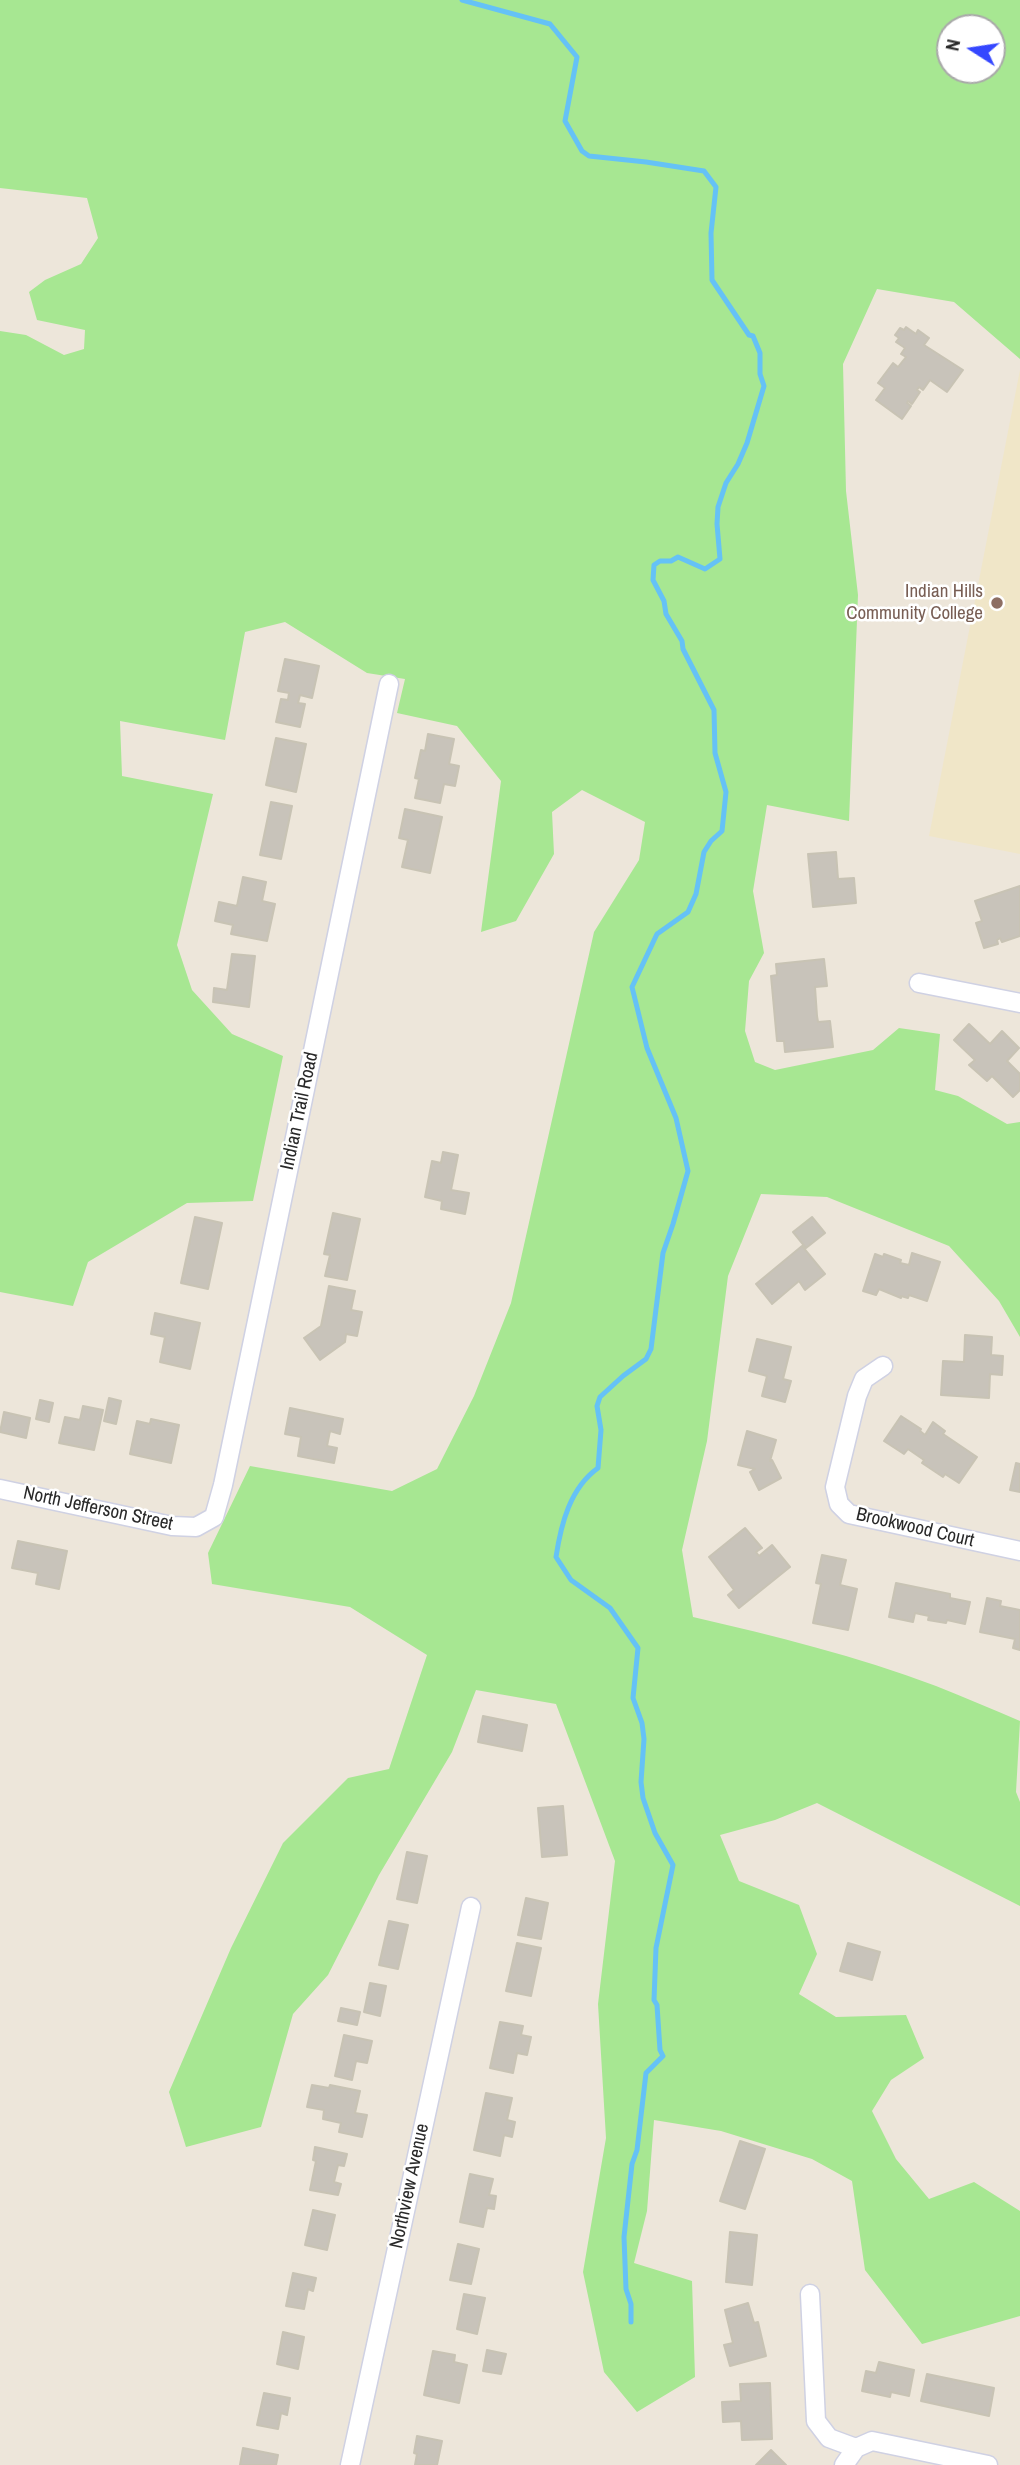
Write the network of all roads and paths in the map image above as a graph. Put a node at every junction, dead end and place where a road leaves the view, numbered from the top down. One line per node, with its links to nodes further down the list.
1 (389, 684): 6 (street, Indian Trail Road)
2 (919, 983): 3 (street)
3 (1020, 1003)
4 (883, 1366): 7 (street, Brookwood Court)
5 (0, 1489): 6 (street, North Jefferson Street)
6 (195, 1527)
7 (1020, 1551)
8 (471, 1907): 11 (street, Northview Avenue)
9 (810, 2294): 10 (street)
10 (856, 2448): 12 (street); 13 (street)
11 (350, 2465)
12 (844, 2465)
13 (988, 2465)

